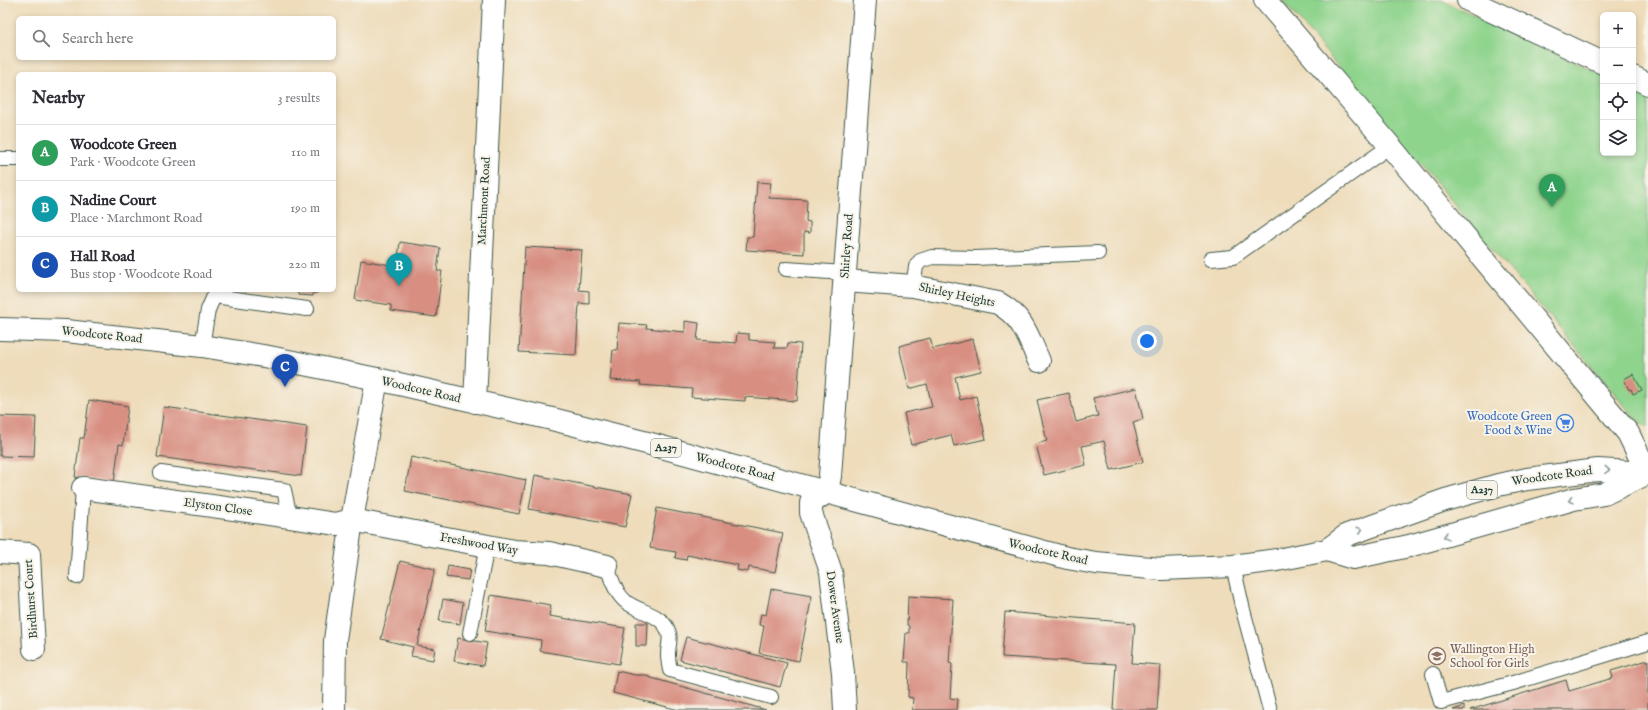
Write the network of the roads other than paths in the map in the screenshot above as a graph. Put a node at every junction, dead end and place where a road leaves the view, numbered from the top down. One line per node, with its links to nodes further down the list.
1 (494, 0): 21 (street, Marchmont Road)
2 (865, 0): 14 (street, Shirley Road)
3 (1265, 0): 8 (street)
4 (1468, 0): 5 (street)
5 (1600, 62)
6 (1636, 78): 7 (street)
7 (1648, 84)
8 (1390, 146): 12 (lane); 23 (street)
9 (0, 159): 10 (lane)
10 (16, 160)
11 (1098, 254): 15 (lane)
12 (1211, 259)
13 (786, 269): 14 (lane)
14 (845, 277): 15 (street, Shirley Heights); 25 (street, Shirley Road)
15 (913, 286): 19 (street, Shirley Heights)
16 (307, 310): 18 (lane)
17 (0, 328): 18 (street, Woodcote Road / A237)
18 (202, 346): 20 (street, Woodcote Road / A237)
19 (1039, 360)
20 (377, 380): 21 (street, Woodcote Road / A237); 27 (street)
21 (475, 402): 25 (street, Woodcote Road / A237)
22 (161, 472): 26 (lane)
23 (1648, 474): 29 (street, Woodcote Road / A237, one-way to 29); 29 (street, Woodcote Road / A237, one-way to 23)
24 (83, 488): 26 (street, Elyston Close); 33 (lane)
25 (827, 492): 32 (street, Woodcote Road / A237); 40 (street, Dower Avenue)
26 (290, 516): 27 (street, Elyston Close)
27 (352, 520): 28 (street, Freshwood Way); 39 (street)
28 (487, 546): 31 (street, Freshwood Way); 34 (lane)
29 (1327, 550): 32 (street, Woodcote Road / A237)
30 (0, 552): 36 (street, Birdhurst Court)
31 (607, 566): 38 (lane)
32 (1233, 566): 41 (lane)
33 (77, 578)
34 (470, 633)
35 (1648, 642): 37 (lane)
36 (34, 649)
37 (1433, 674)
38 (771, 697)
39 (334, 710)
40 (845, 710)
41 (1270, 710)

